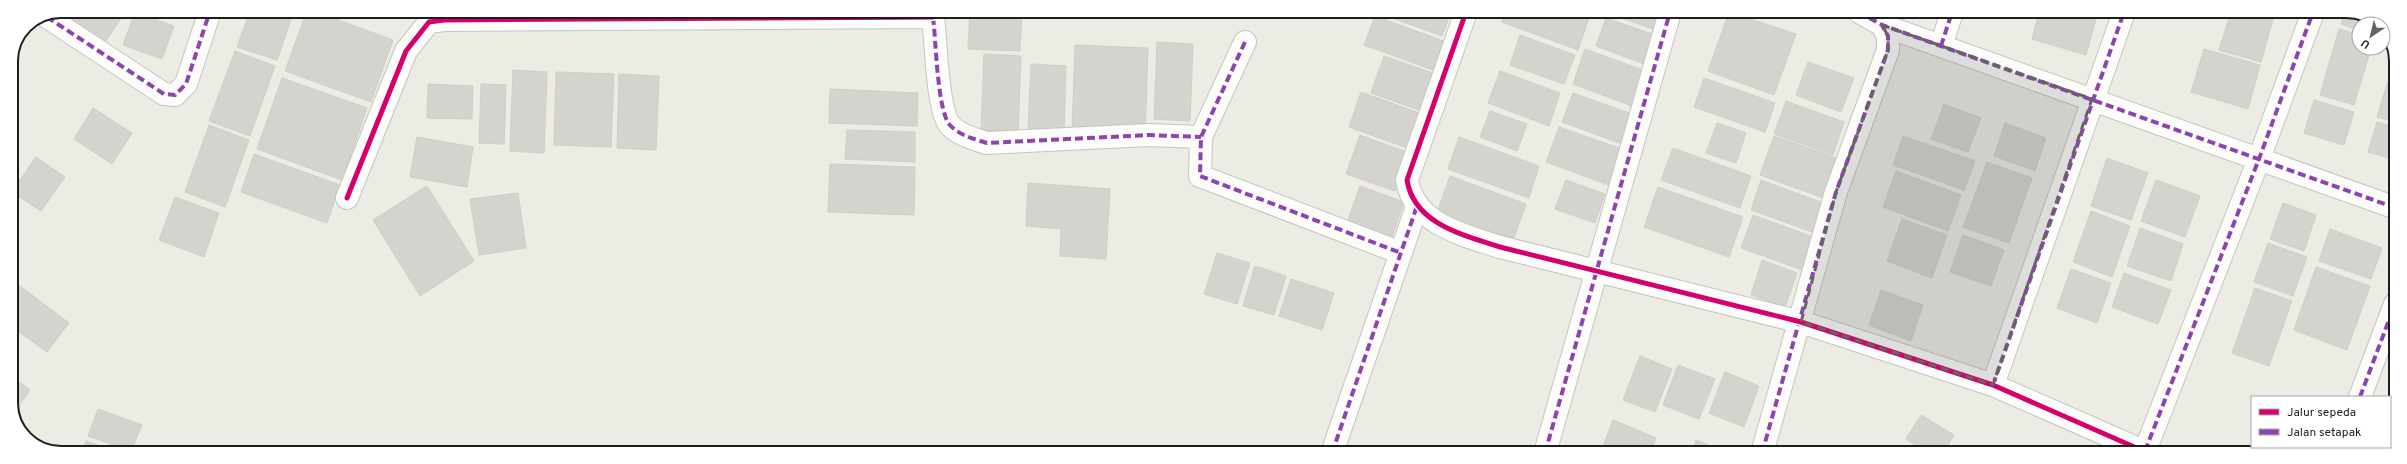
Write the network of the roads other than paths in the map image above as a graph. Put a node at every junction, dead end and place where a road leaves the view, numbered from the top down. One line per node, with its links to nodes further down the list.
1 (208, 18): 12 (street)
2 (427, 18): 19 (street)
3 (433, 18): 4 (street)
4 (607, 18)
5 (933, 18): 17 (street)
6 (1464, 18): 21 (street)
7 (1668, 18): 23 (street)
8 (1870, 18): 13 (street)
9 (1950, 18): 15 (street)
10 (2122, 18): 16 (street)
11 (2311, 18): 18 (street)
12 (51, 19)
13 (1882, 24): 15 (street); 25 (street)
14 (1245, 42): 17 (street)
15 (1941, 46): 16 (street)
16 (2092, 99): 18 (street); 26 (street)
17 (1201, 137): 22 (street)
18 (2259, 159): 20 (street); 32 (street)
19 (347, 198)
20 (2389, 205)
21 (1417, 206): 22 (street); 23 (street)
22 (1401, 253): 28 (street)
23 (1596, 271): 25 (street); 29 (street)
24 (2389, 320): 27 (street)
25 (1800, 322): 26 (street); 30 (street)
26 (1993, 385): 31 (street)
27 (2360, 396)
28 (1334, 446)
29 (1547, 446)
30 (1764, 446)
31 (2133, 446)
32 (2149, 446)

